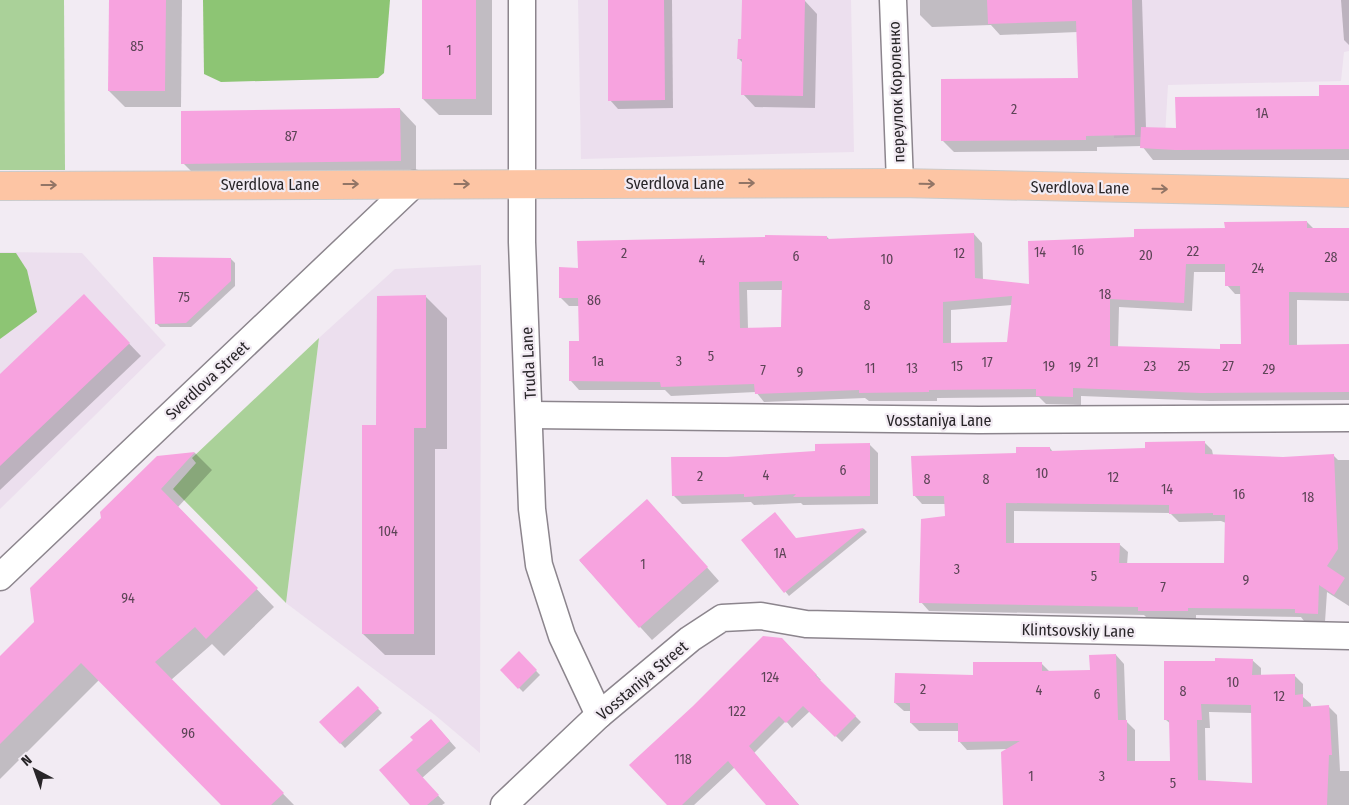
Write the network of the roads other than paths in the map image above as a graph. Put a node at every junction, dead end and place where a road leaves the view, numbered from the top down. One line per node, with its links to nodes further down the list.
1 (522, 0): 3 (street, Truda Lane)
2 (893, 0): 4 (street, переулок Короленко)
3 (522, 183): 4 (main road, Sverdlova Lane, one-way to 4); 5 (main road, Sverdlova Lane, one-way to 3); 8 (street, Truda Lane)
4 (900, 183): 7 (main road, Sverdlova Lane, one-way to 7)
5 (414, 184): 6 (main road, Sverdlova Lane, one-way to 5); 10 (street, Sverdlova Street)
6 (0, 186)
7 (1349, 193)
8 (530, 415): 9 (street, Vosstaniya Lane); 13 (street, Truda Lane)
9 (1349, 418)
10 (0, 577)
11 (806, 624): 12 (street, Klintsovskiy Lane); 13 (street, Vosstaniya Street)
12 (1349, 636)
13 (599, 715): 14 (street, Vosstaniya Street)
14 (504, 805)

